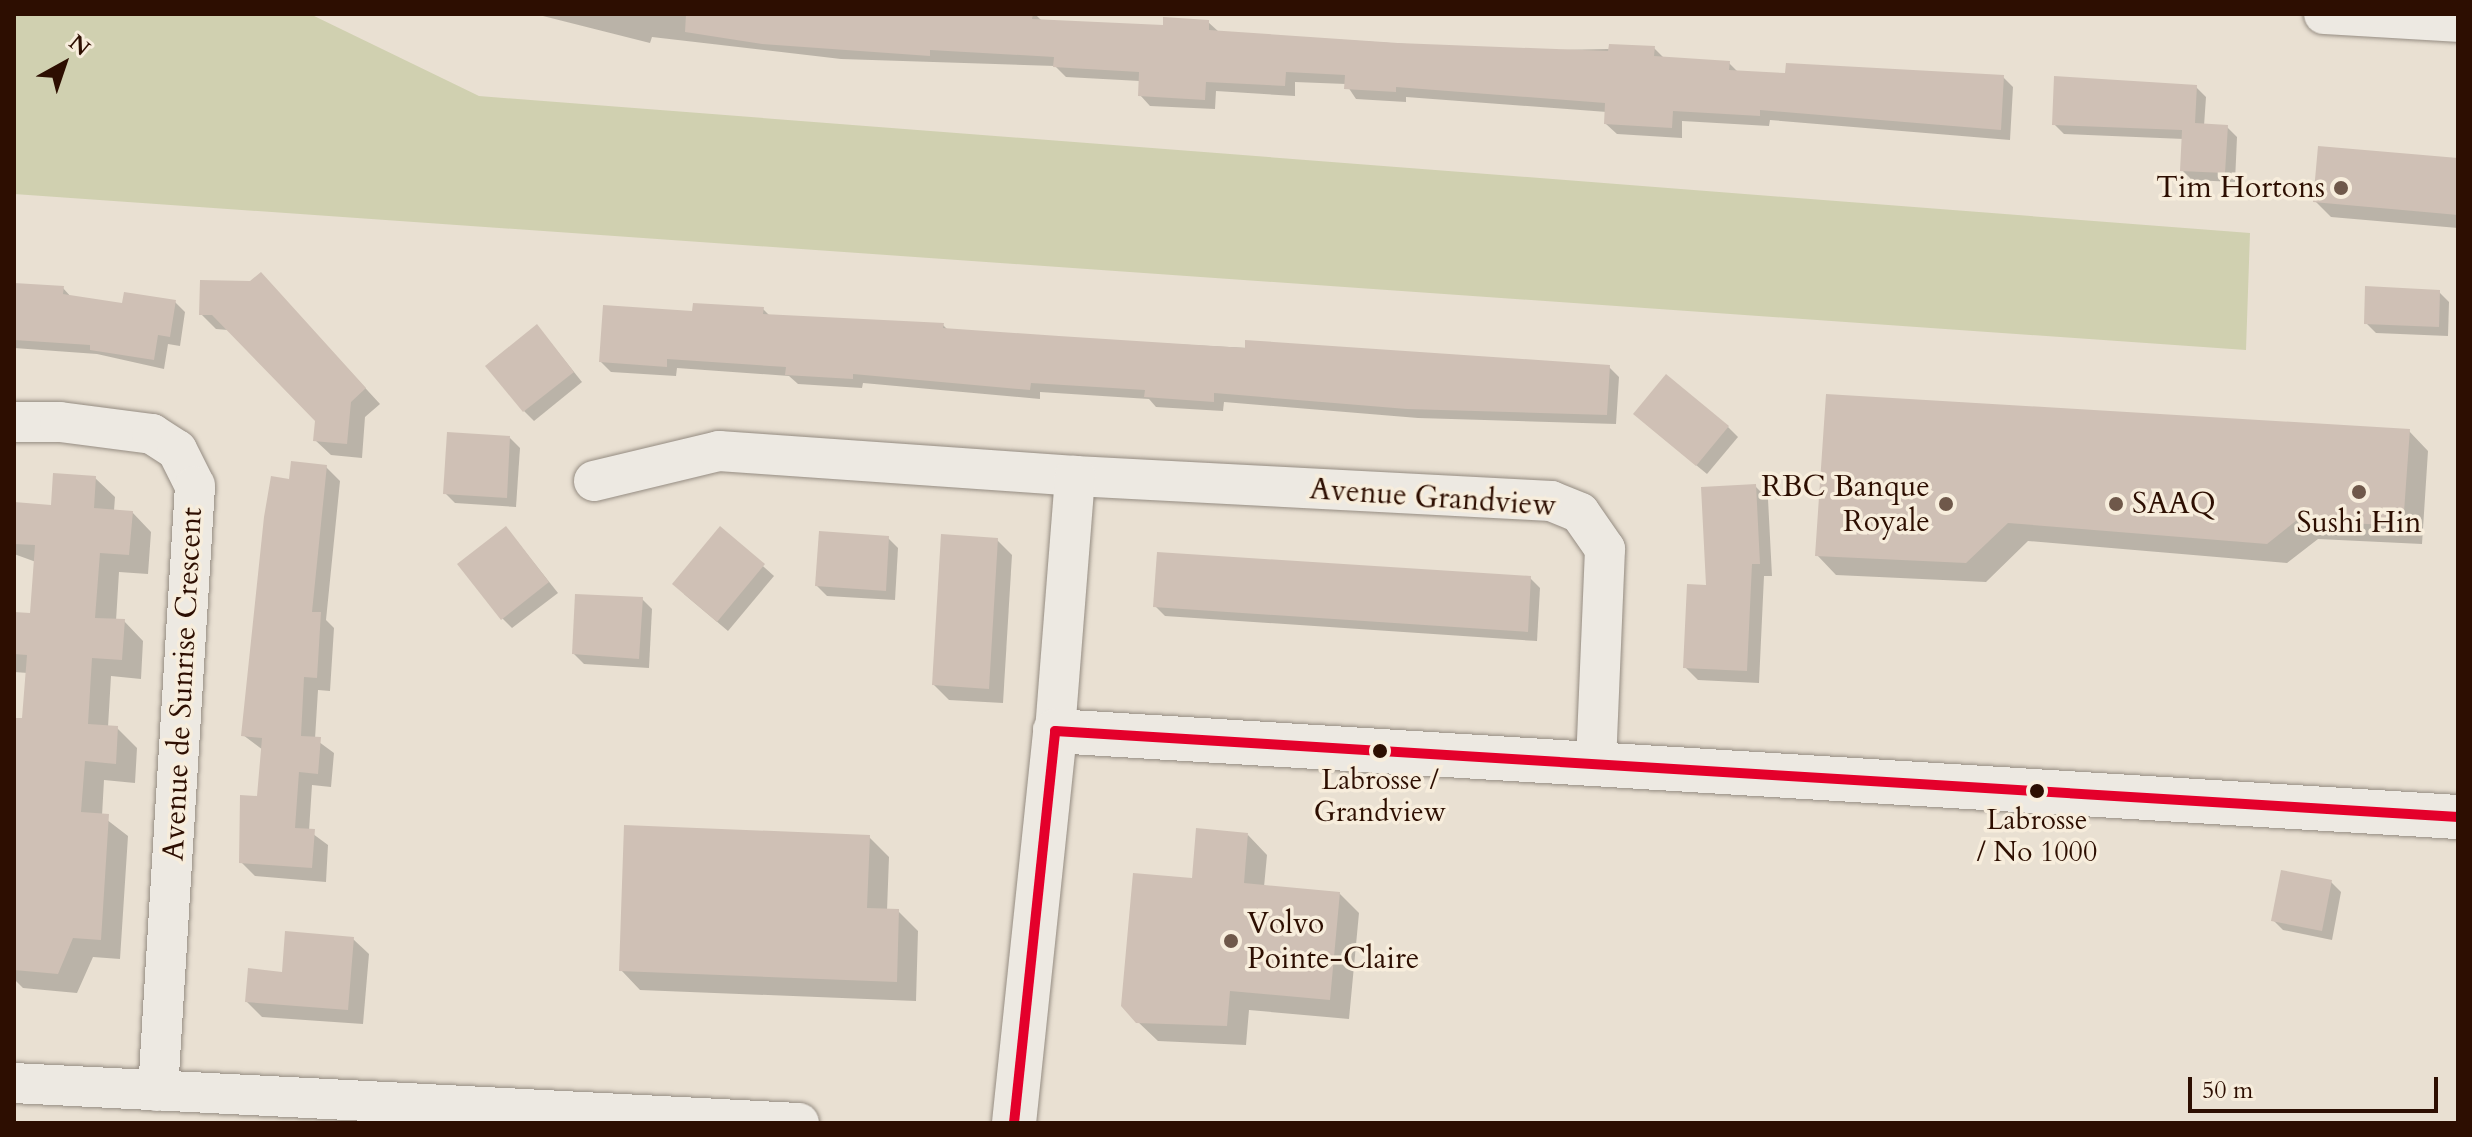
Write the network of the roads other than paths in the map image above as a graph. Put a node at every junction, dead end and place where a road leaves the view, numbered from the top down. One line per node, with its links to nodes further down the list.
1 (2324, 14): 2 (street)
2 (2458, 22)
3 (14, 422): 10 (street, Avenue de Sunrise Crescent)
4 (1075, 476): 5 (street, Avenue Grandview); 6 (street); 7 (street, Avenue Grandview)
5 (594, 481)
6 (1055, 731): 7 (street); 12 (street)
7 (1596, 763): 8 (street)
8 (2458, 817)
9 (14, 1083): 10 (street)
10 (158, 1091): 11 (street)
11 (799, 1123)
12 (1014, 1123)

